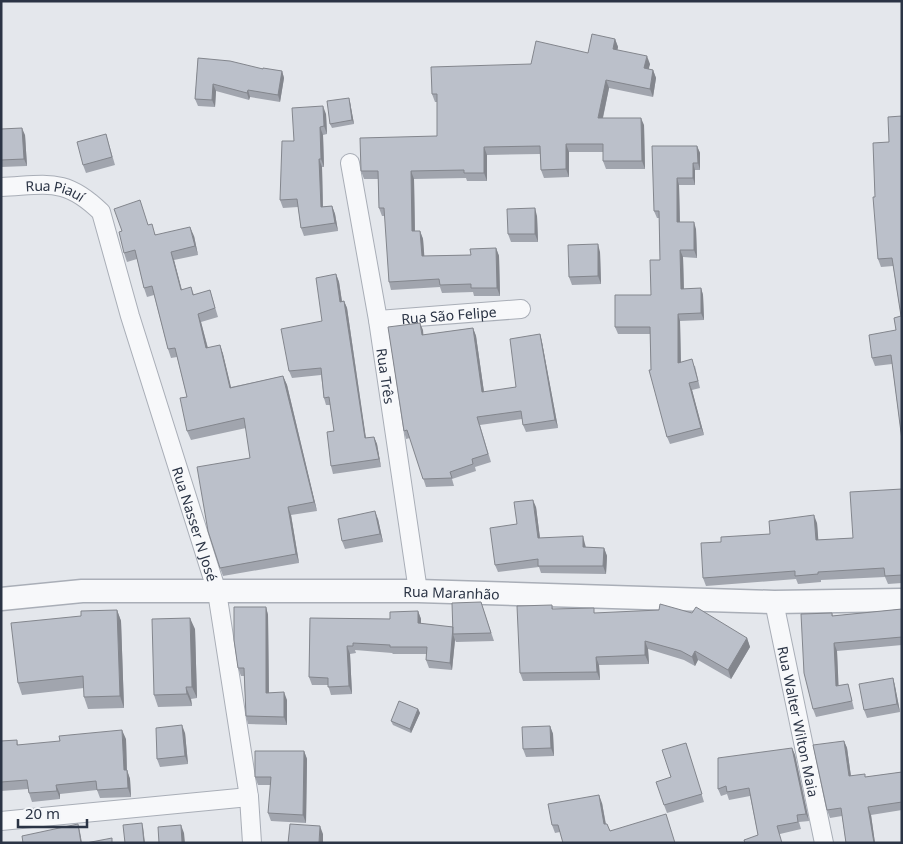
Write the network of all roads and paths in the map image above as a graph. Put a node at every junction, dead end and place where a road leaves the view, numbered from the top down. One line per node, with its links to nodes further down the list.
1 (350, 163): 5 (street, Rua Três)
2 (1, 187): 3 (street, Rua Piauí)
3 (101, 212): 7 (street, Rua Nasser N José)
4 (520, 309): 5 (street, Rua São Felipe)
5 (378, 320): 6 (street, Rua Três)
6 (418, 591): 7 (street, Rua Maranhão); 10 (street, Rua Maranhão)
7 (217, 592): 8 (street, Rua Maranhão); 11 (street, Rua Nasser N José)
8 (1, 599)
9 (902, 600): 10 (street, Rua Maranhão)
10 (774, 602): 14 (street, Rua Walter Wilton Maia)
11 (249, 798): 12 (street); 13 (street, Rua Nasser N José)
12 (1, 821)
13 (252, 843)
14 (824, 843)

